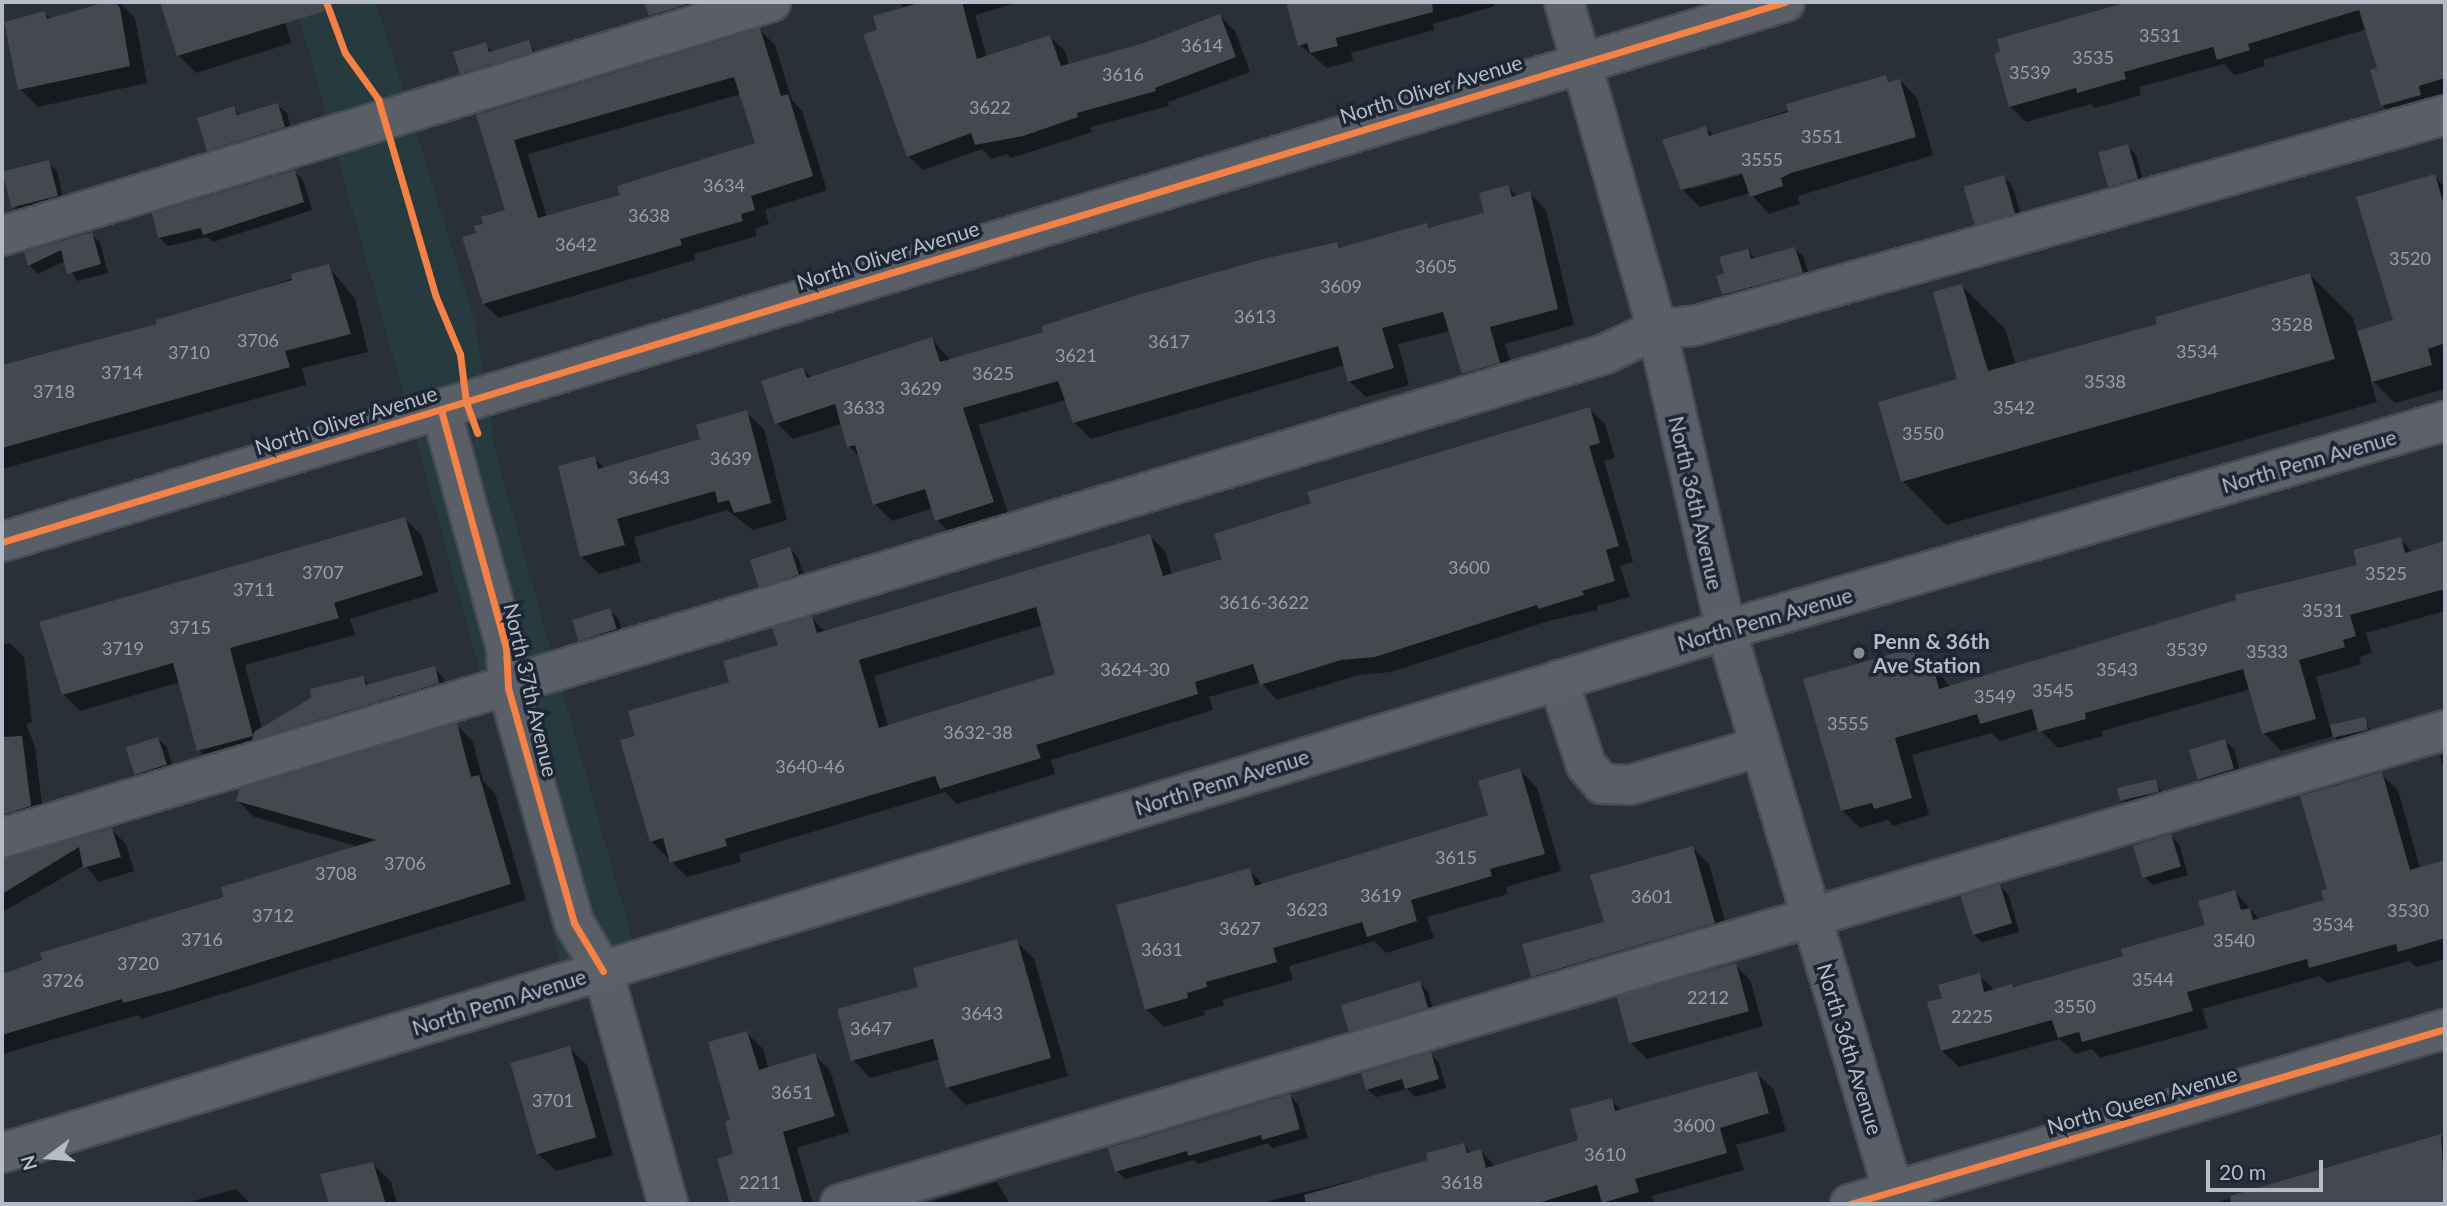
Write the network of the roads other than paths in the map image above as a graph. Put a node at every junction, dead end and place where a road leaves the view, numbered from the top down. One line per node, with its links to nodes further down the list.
1 (771, 2): 6 (street)
2 (1564, 2): 4 (street, North 36th Avenue)
3 (1785, 2): 4 (street, North Oliver Avenue)
4 (1580, 62): 7 (street, North 36th Avenue); 8 (street, North Oliver Avenue)
5 (2445, 115): 7 (street)
6 (2, 236)
7 (1657, 329): 11 (street, North 36th Avenue); 13 (street)
8 (441, 410): 10 (street, North Oliver Avenue); 13 (street, North 37th Avenue)
9 (2445, 421): 11 (main road, North Penn Avenue)
10 (2, 542)
11 (1726, 629): 12 (main road, North Penn Avenue); 15 (street, North 36th Avenue)
12 (1558, 680): 15 (street); 18 (main road, North Penn Avenue)
13 (508, 688): 16 (street); 18 (street, North 37th Avenue)
14 (2445, 730): 17 (street)
15 (1760, 747): 17 (street, North 36th Avenue)
16 (2, 838)
17 (1809, 915): 21 (street, North 36th Avenue); 23 (street)
18 (603, 971): 20 (main road, North Penn Avenue); 22 (street, North 37th Avenue)
19 (2445, 1029): 21 (street, North Queen Avenue)
20 (2, 1153)
21 (1895, 1198): 24 (street, North Queen Avenue)
22 (668, 1204)
23 (840, 1204)
24 (1850, 1204)

